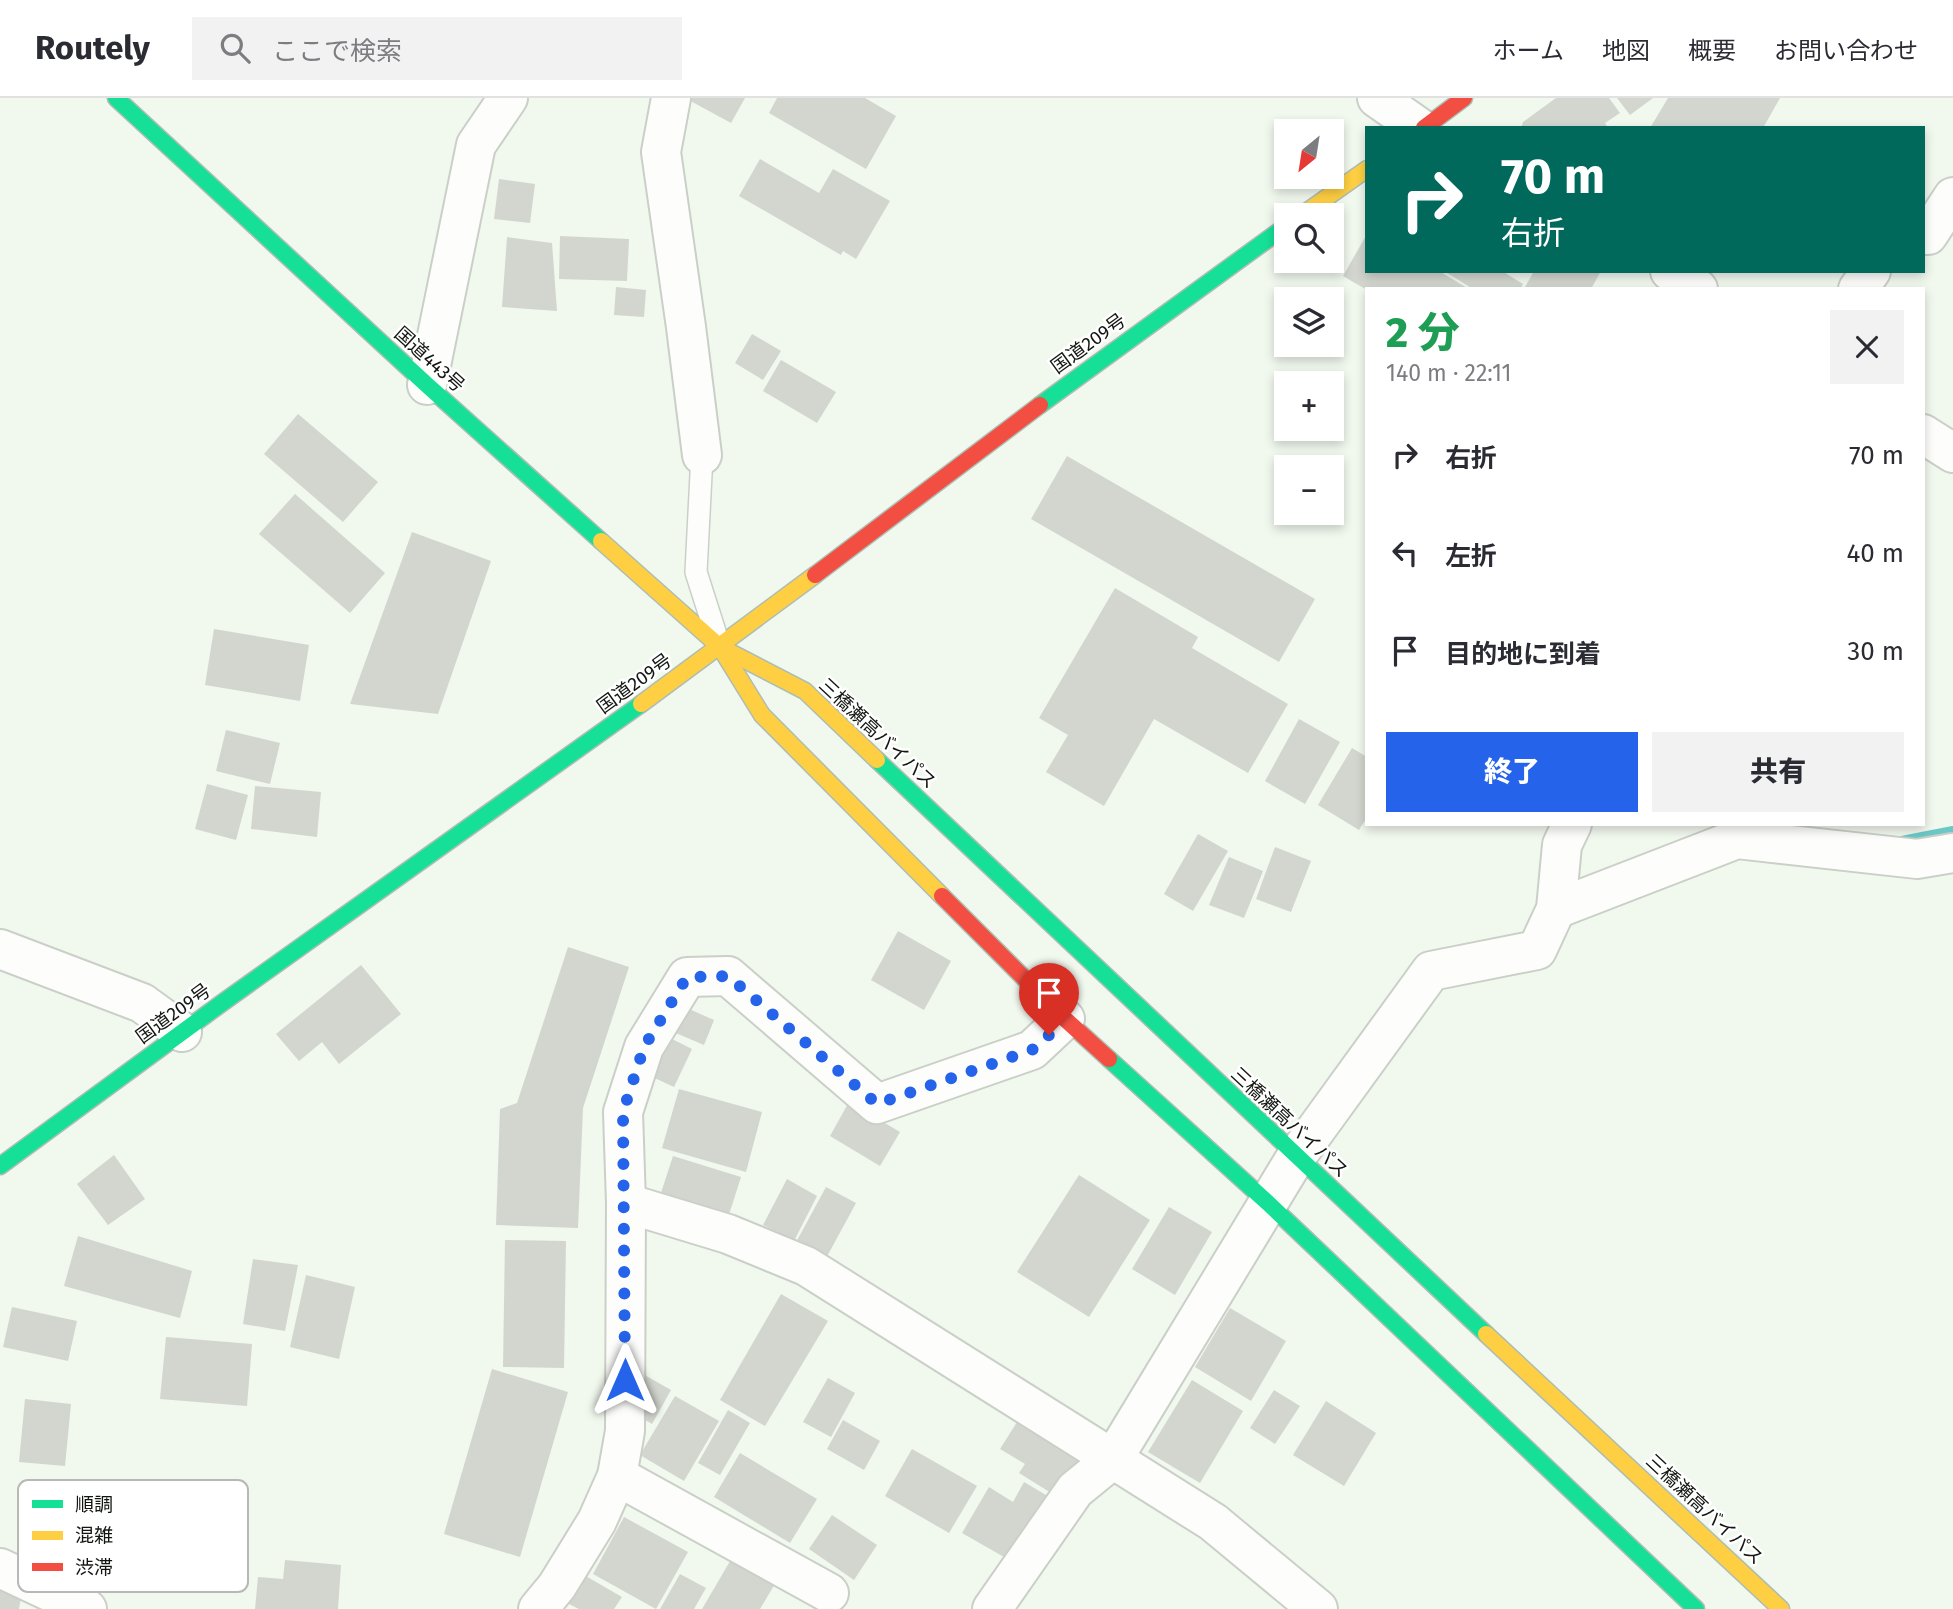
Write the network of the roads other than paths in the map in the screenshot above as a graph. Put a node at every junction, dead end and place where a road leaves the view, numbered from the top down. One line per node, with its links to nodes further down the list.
1 (116, 98): 13 (highway, 国道443号)
2 (509, 98): 13 (street)
3 (671, 98): 16 (street)
4 (1377, 98): 5 (street)
5 (1438, 120)
6 (1365, 170): 8 (highway)
7 (1953, 197): 10 (street)
8 (1319, 203)
9 (1274, 235): 17 (highway, 国道209号)
10 (1925, 235)
11 (1673, 273): 12 (street)
12 (1695, 287)
13 (427, 385): 17 (highway, 国道443号)
14 (1925, 435): 15 (street)
15 (1953, 453)
16 (702, 455): 17 (lane)
17 (720, 647): 22 (highway); 23 (highway, 国道209号); 24 (highway, 三橋瀬高バイパス)
18 (1571, 826): 20 (street)
19 (1953, 853): 20 (street)
20 (1556, 909): 24 (street)
21 (0, 949): 23 (street)
22 (1066, 1019): 26 (street); 27 (highway)
23 (182, 1032): 25 (highway, 国道209号)
24 (1296, 1157): 27 (street); 39 (highway, 三橋瀬高バイパス)
25 (0, 1166)
26 (626, 1203): 28 (street); 29 (street)
27 (1268, 1203): 28 (street); 38 (highway)
28 (1113, 1459): 36 (street); 37 (street)
29 (617, 1476): 33 (street); 35 (street)
30 (0, 1568): 31 (street)
31 (18, 1576)
32 (51, 1592): 34 (street)
33 (829, 1593)
34 (87, 1609)
35 (538, 1609)
36 (992, 1609)
37 (1318, 1609)
38 (1696, 1609)
39 (1781, 1609)

